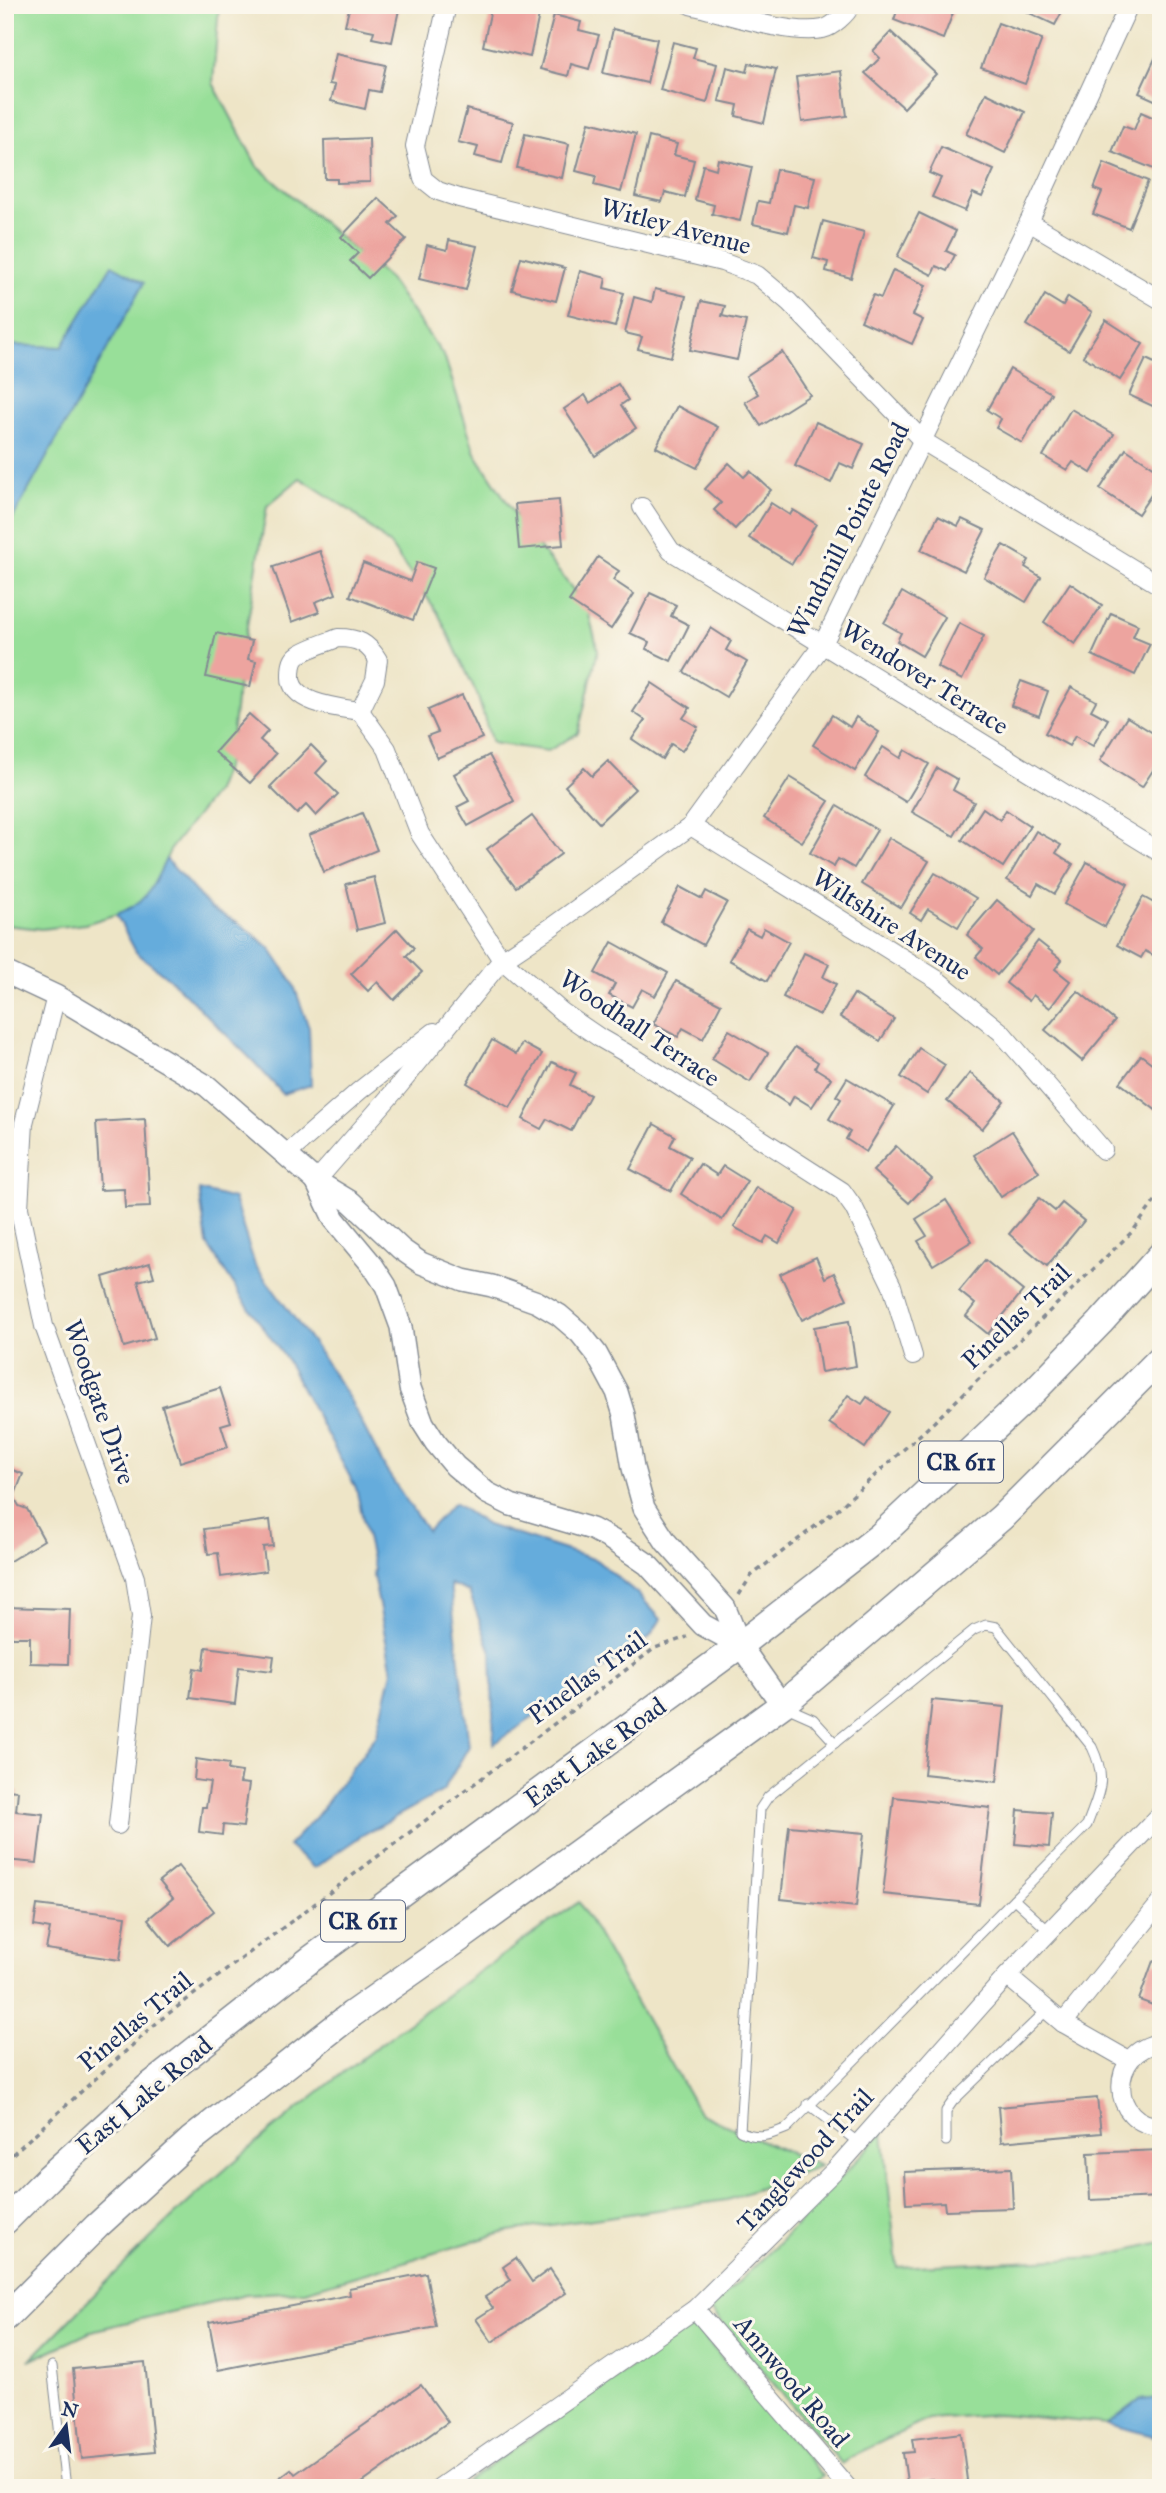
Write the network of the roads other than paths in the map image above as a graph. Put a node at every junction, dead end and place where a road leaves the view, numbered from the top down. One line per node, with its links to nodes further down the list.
1 (447, 5): 7 (street, Witley Avenue)
2 (690, 5): 3 (street)
3 (851, 5)
4 (1129, 5): 5 (street, Windmill Pointe Road)
5 (1029, 222): 6 (street); 7 (street, Windmill Pointe Road)
6 (1161, 300)
7 (923, 441): 9 (street, Witley Avenue); 10 (street, Windmill Pointe Road)
8 (642, 507): 10 (street, Wendover Terrace)
9 (1161, 586)
10 (823, 643): 12 (street, Windmill Pointe Road); 13 (street, Wendover Terrace)
11 (360, 711): 11 (street); 14 (street, Woodhall Terrace)
12 (691, 826): 14 (street, Windmill Pointe Road); 18 (street, Wiltshire Avenue)
13 (1161, 853)
14 (502, 960): 17 (street, Windmill Pointe Road); 22 (street, Woodhall Terrace)
15 (5, 972): 16 (street)
16 (56, 996): 19 (street); 28 (street, Woodgate Drive)
17 (458, 1012): 19 (street, Windmill Pointe Road); 20 (street, Windmill Pointe Road)
18 (1103, 1150)
19 (286, 1155): 20 (street)
20 (316, 1181): 24 (street); 24 (street)
21 (1161, 1255): 24 (main road, East Lake Road / CR 611)
22 (913, 1356)
23 (1161, 1358): 25 (main road, CR 611)
24 (740, 1645): 25 (street); 41 (main road, East Lake Road / CR 611)
25 (782, 1705): 26 (lane); 43 (main road, CR 611)
26 (835, 1743): 29 (lane); 37 (lane)
27 (1161, 1814): 31 (street, Tanglewood Trail)
28 (118, 1825)
29 (1014, 1899): 31 (lane); 37 (lane)
30 (1161, 1902): 34 (street)
31 (1049, 1931): 32 (street, Tanglewood Trail)
32 (1007, 1976): 33 (street); 40 (street, Tanglewood Trail)
33 (1047, 2010): 34 (street); 39 (lane)
34 (1063, 2023): 36 (street)
35 (1161, 2043): 36 (street)
36 (1128, 2060): 38 (street)
37 (808, 2104): 40 (lane)
38 (1161, 2126)
39 (946, 2141)
40 (859, 2143): 42 (street, Tanglewood Trail)
41 (5, 2221)
42 (695, 2309): 46 (street, Tanglewood Trail); 47 (street, Annwood Road)
43 (5, 2319)
44 (52, 2366): 45 (lane)
45 (66, 2488)
46 (439, 2488)
47 (848, 2488)

